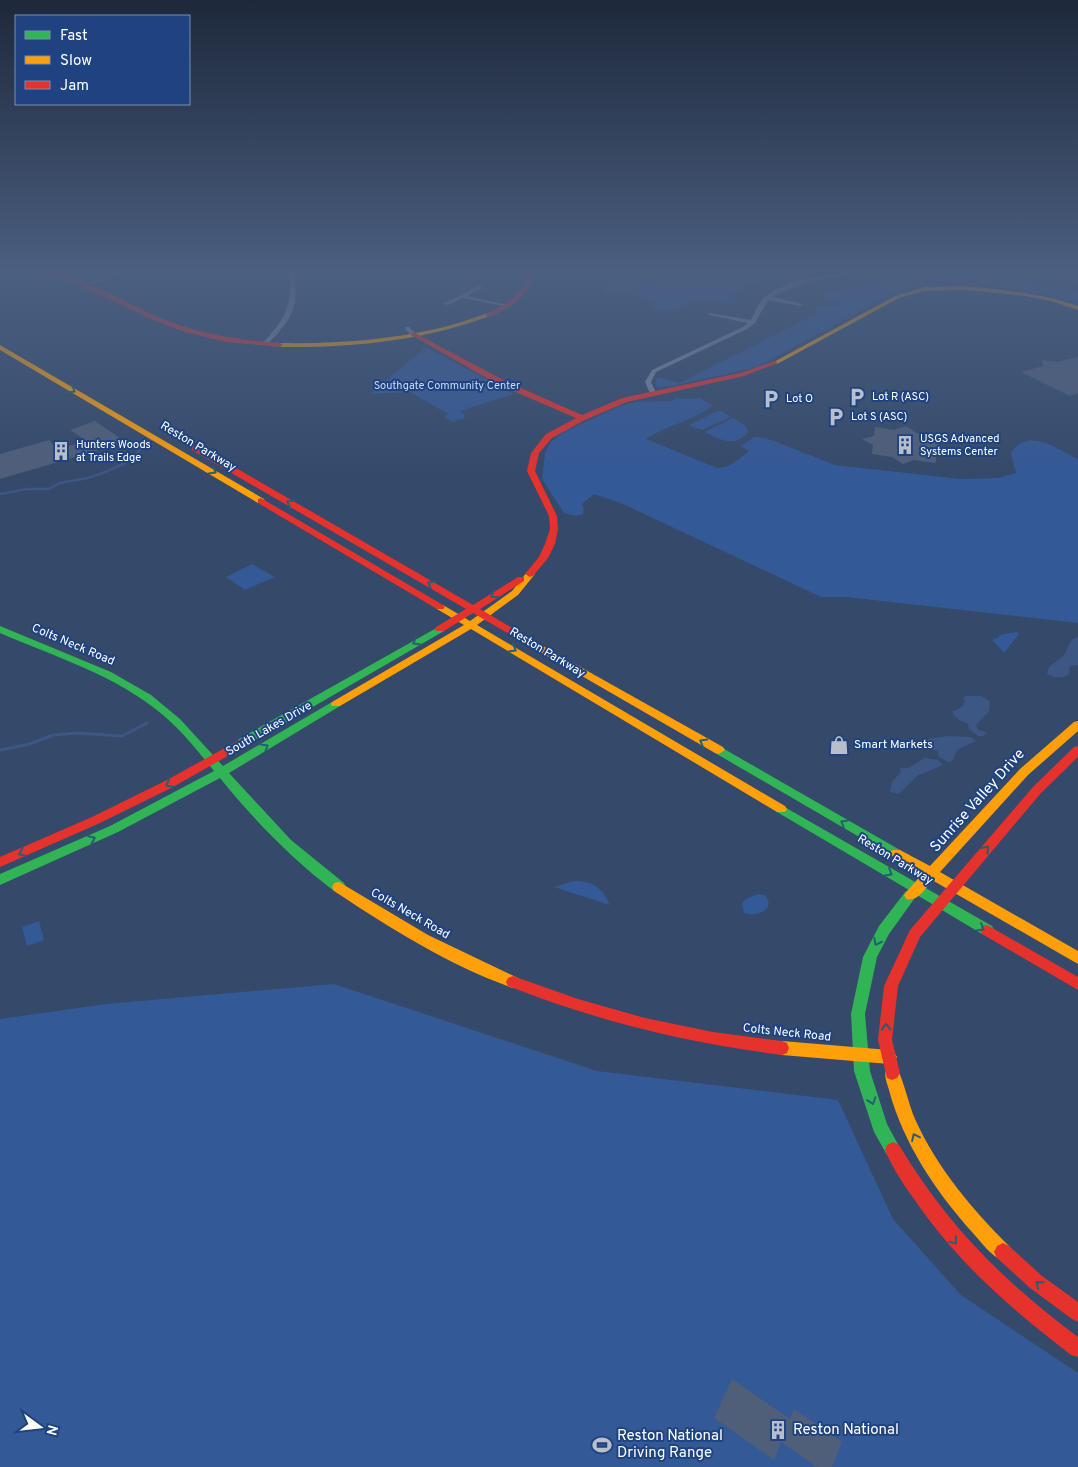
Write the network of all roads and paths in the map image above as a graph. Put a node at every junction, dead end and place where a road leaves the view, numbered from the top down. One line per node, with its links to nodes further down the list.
1 (8, 339): 12 (main road, Reston Parkway)
2 (230, 339): 8 (main road)
3 (270, 339): 8 (street)
4 (366, 339): 8 (main road)
5 (425, 339): 11 (main road)
6 (721, 339): 10 (street)
7 (818, 339): 10 (main road, South Lakes Drive)
8 (266, 344)
9 (0, 347): 17 (main road, Reston Parkway, one-way to 17)
10 (653, 393): 11 (main road, South Lakes Drive)
11 (582, 418): 14 (main road, South Lakes Drive)
12 (156, 425)
13 (182, 440): 15 (main road, Reston Parkway, one-way to 13)
14 (532, 571): 15 (main road, South Lakes Drive, one-way to 15); 16 (main road, South Lakes Drive)
15 (474, 609): 16 (main road, Reston Parkway); 17 (main road, South Lakes Drive)
16 (486, 616): 18 (main road, South Lakes Drive); 25 (main road, Reston Parkway, one-way to 16)
17 (459, 618): 18 (main road, Reston Parkway); 22 (main road, South Lakes Drive, one-way to 22)
18 (471, 625): 23 (main road, South Lakes Drive, one-way to 18); 28 (main road, Reston Parkway, one-way to 28)
19 (0, 629): 22 (main road, Colts Neck Road)
20 (1078, 725): 25 (main road, Sunrise Valley Drive)
21 (1078, 750): 27 (main road, one-way to 21)
22 (212, 760): 23 (main road, Colts Neck Road); 24 (main road, South Lakes Drive, one-way to 24)
23 (222, 772): 26 (main road, South Lakes Drive, one-way to 23); 32 (main road, Colts Neck Road)
24 (0, 862)
25 (932, 874): 27 (main road, Reston Parkway); 28 (main road, Sunrise Valley Drive)
26 (0, 880)
27 (954, 886): 29 (main road); 30 (main road, Reston Parkway)
28 (917, 890): 29 (main road, Reston Parkway); 32 (main road, Sunrise Valley Drive, one-way to 32)
29 (939, 903): 31 (main road, Reston Parkway, one-way to 31); 33 (main road, one-way to 29)
30 (1078, 958)
31 (1078, 984)
32 (860, 1054): 33 (main road, Colts Neck Road); 35 (main road, Sunrise Valley Drive, one-way to 35)
33 (889, 1057): 34 (main road, one-way to 33)
34 (1078, 1313)
35 (1078, 1348)

